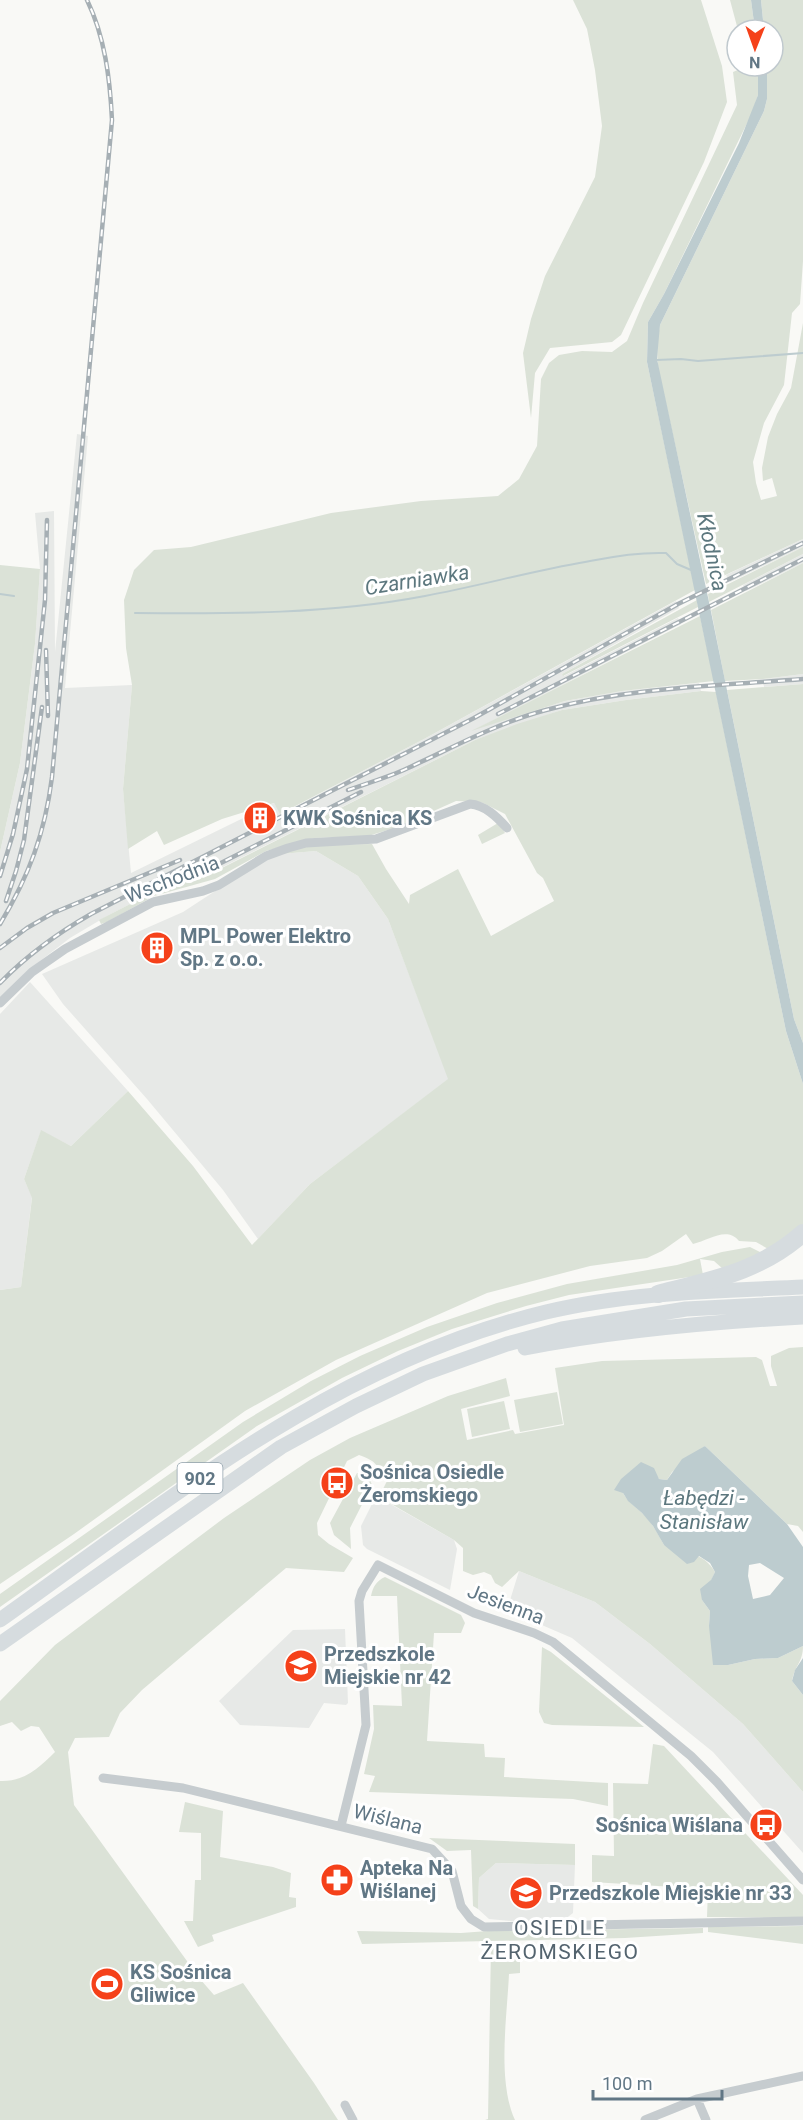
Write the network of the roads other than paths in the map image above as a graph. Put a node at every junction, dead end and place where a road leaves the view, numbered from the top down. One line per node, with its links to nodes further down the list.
1 (507, 828): 2 (street, Wschodnia)
2 (0, 1003)
3 (803, 1233): 4 (highway)
4 (713, 1285): 5 (main road); 6 (highway)
5 (803, 1287)
6 (658, 1294): 10 (main road, 902)
7 (803, 1303): 8 (main road, 902)
8 (720, 1314): 9 (main road); 11 (main road, 902)
9 (803, 1317)
10 (0, 1620)
11 (0, 1644)
12 (103, 1778): 13 (street, Wiślana)
13 (341, 1826): 14 (street, Jesienna); 15 (street, Wiślana)
14 (803, 1880)
15 (803, 1922)
16 (803, 2076): 17 (street)
17 (697, 2099): 20 (street); 21 (street)
18 (345, 2105): 19 (street)
19 (353, 2120)
20 (645, 2120)
21 (706, 2120)

